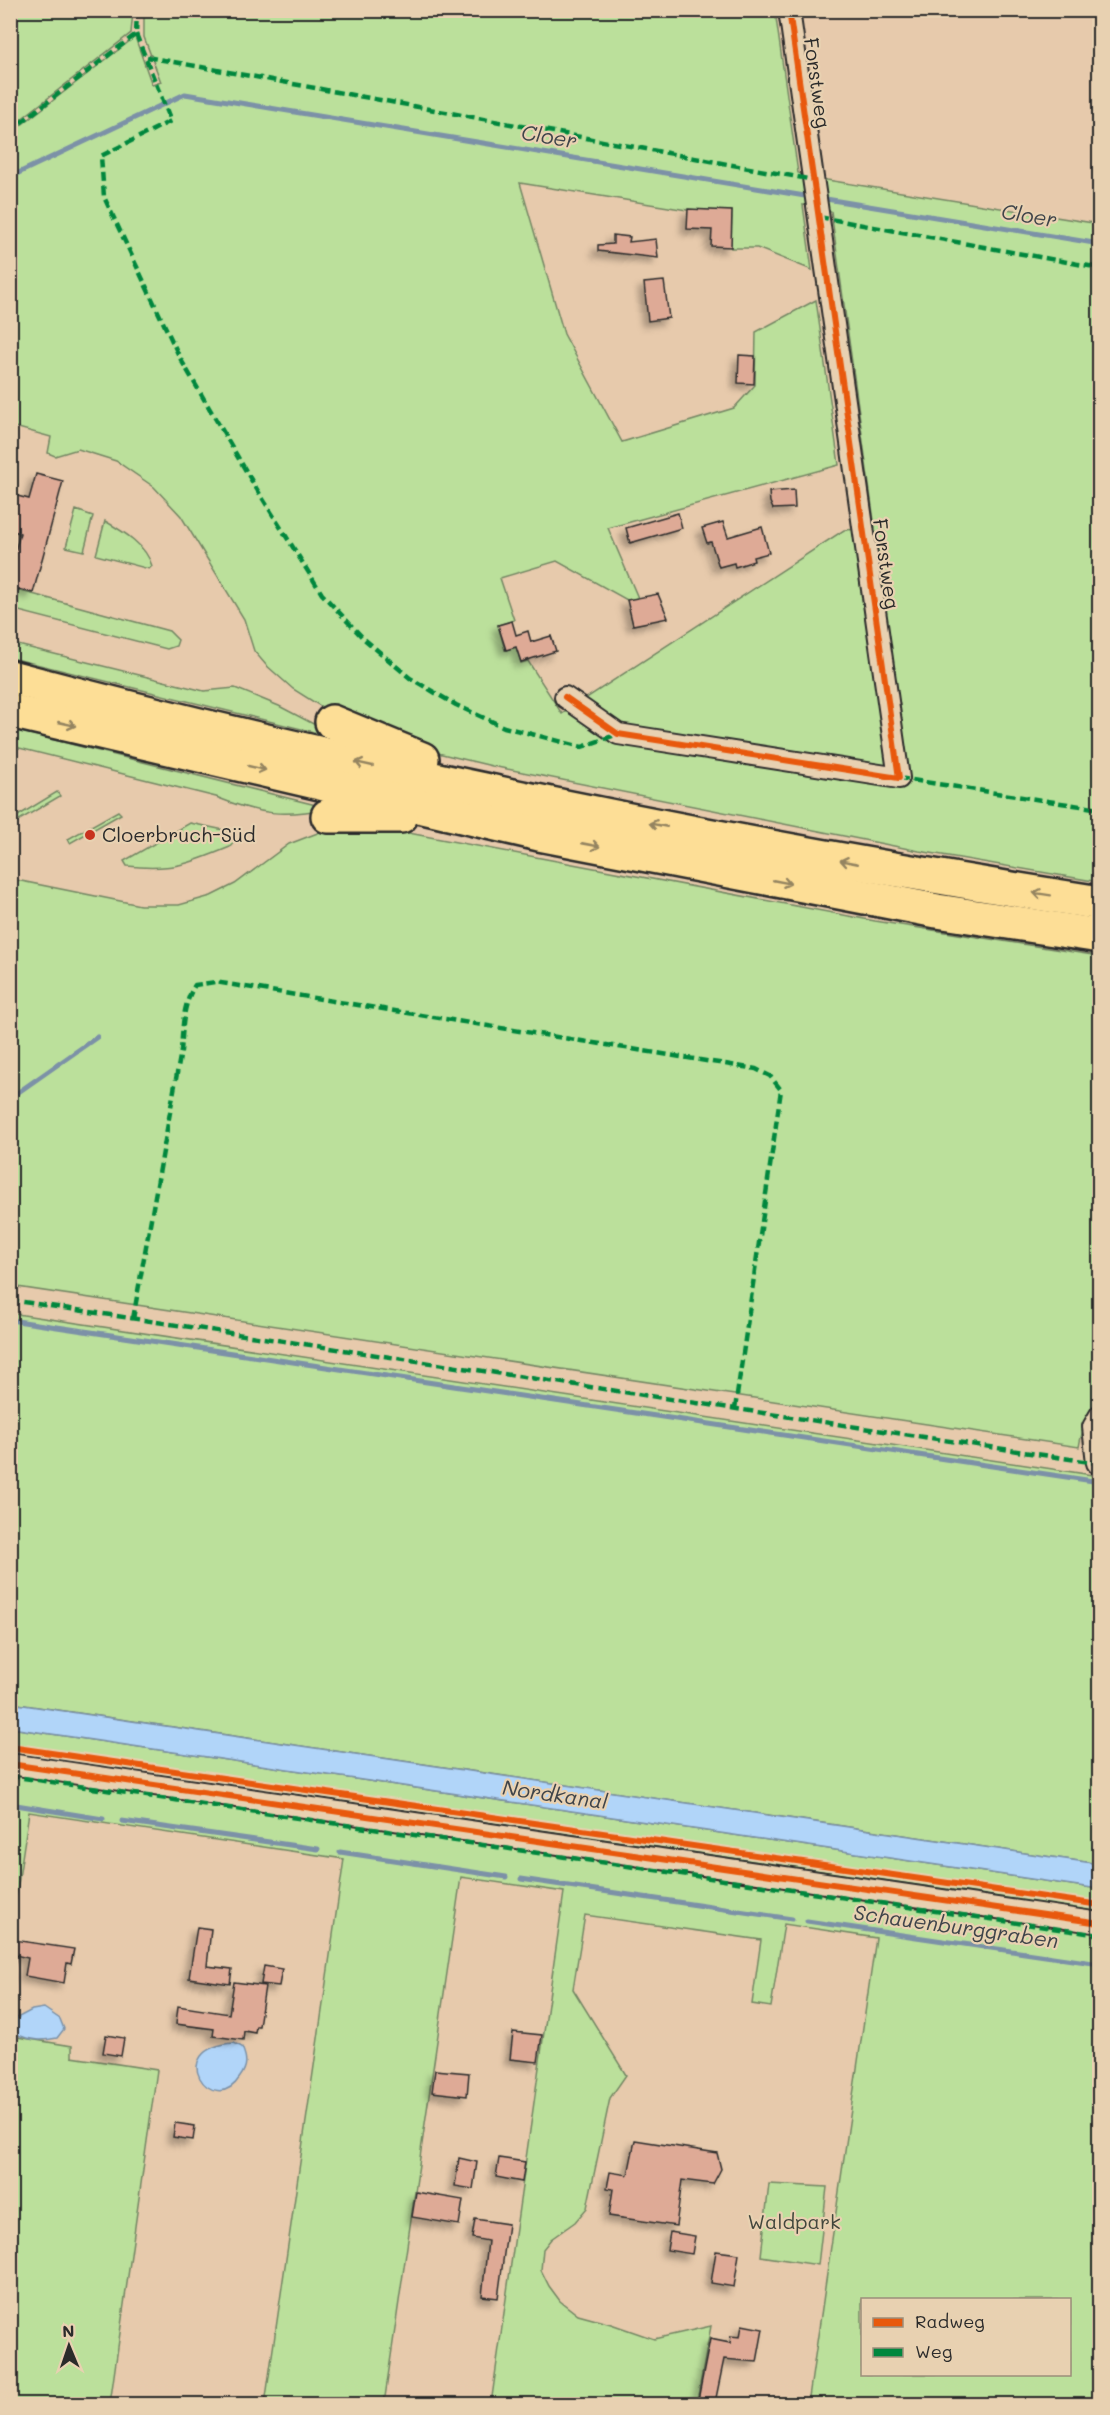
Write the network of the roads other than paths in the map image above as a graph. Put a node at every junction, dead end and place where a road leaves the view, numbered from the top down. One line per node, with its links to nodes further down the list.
1 (789, 10): 3 (street, Forstweg)
2 (10, 677): 6 (highway, one-way to 2)
3 (565, 697)
4 (10, 711): 8 (highway, one-way to 8)
5 (332, 722): 6 (highway)
6 (521, 799): 9 (highway, one-way to 6)
7 (328, 816): 8 (highway)
8 (539, 834): 10 (highway, one-way to 10)
9 (1100, 903)
10 (1100, 936)
11 (1100, 1415): 12 (street)
12 (1098, 1463)
13 (10, 1764): 14 (street)
14 (1100, 1923)

